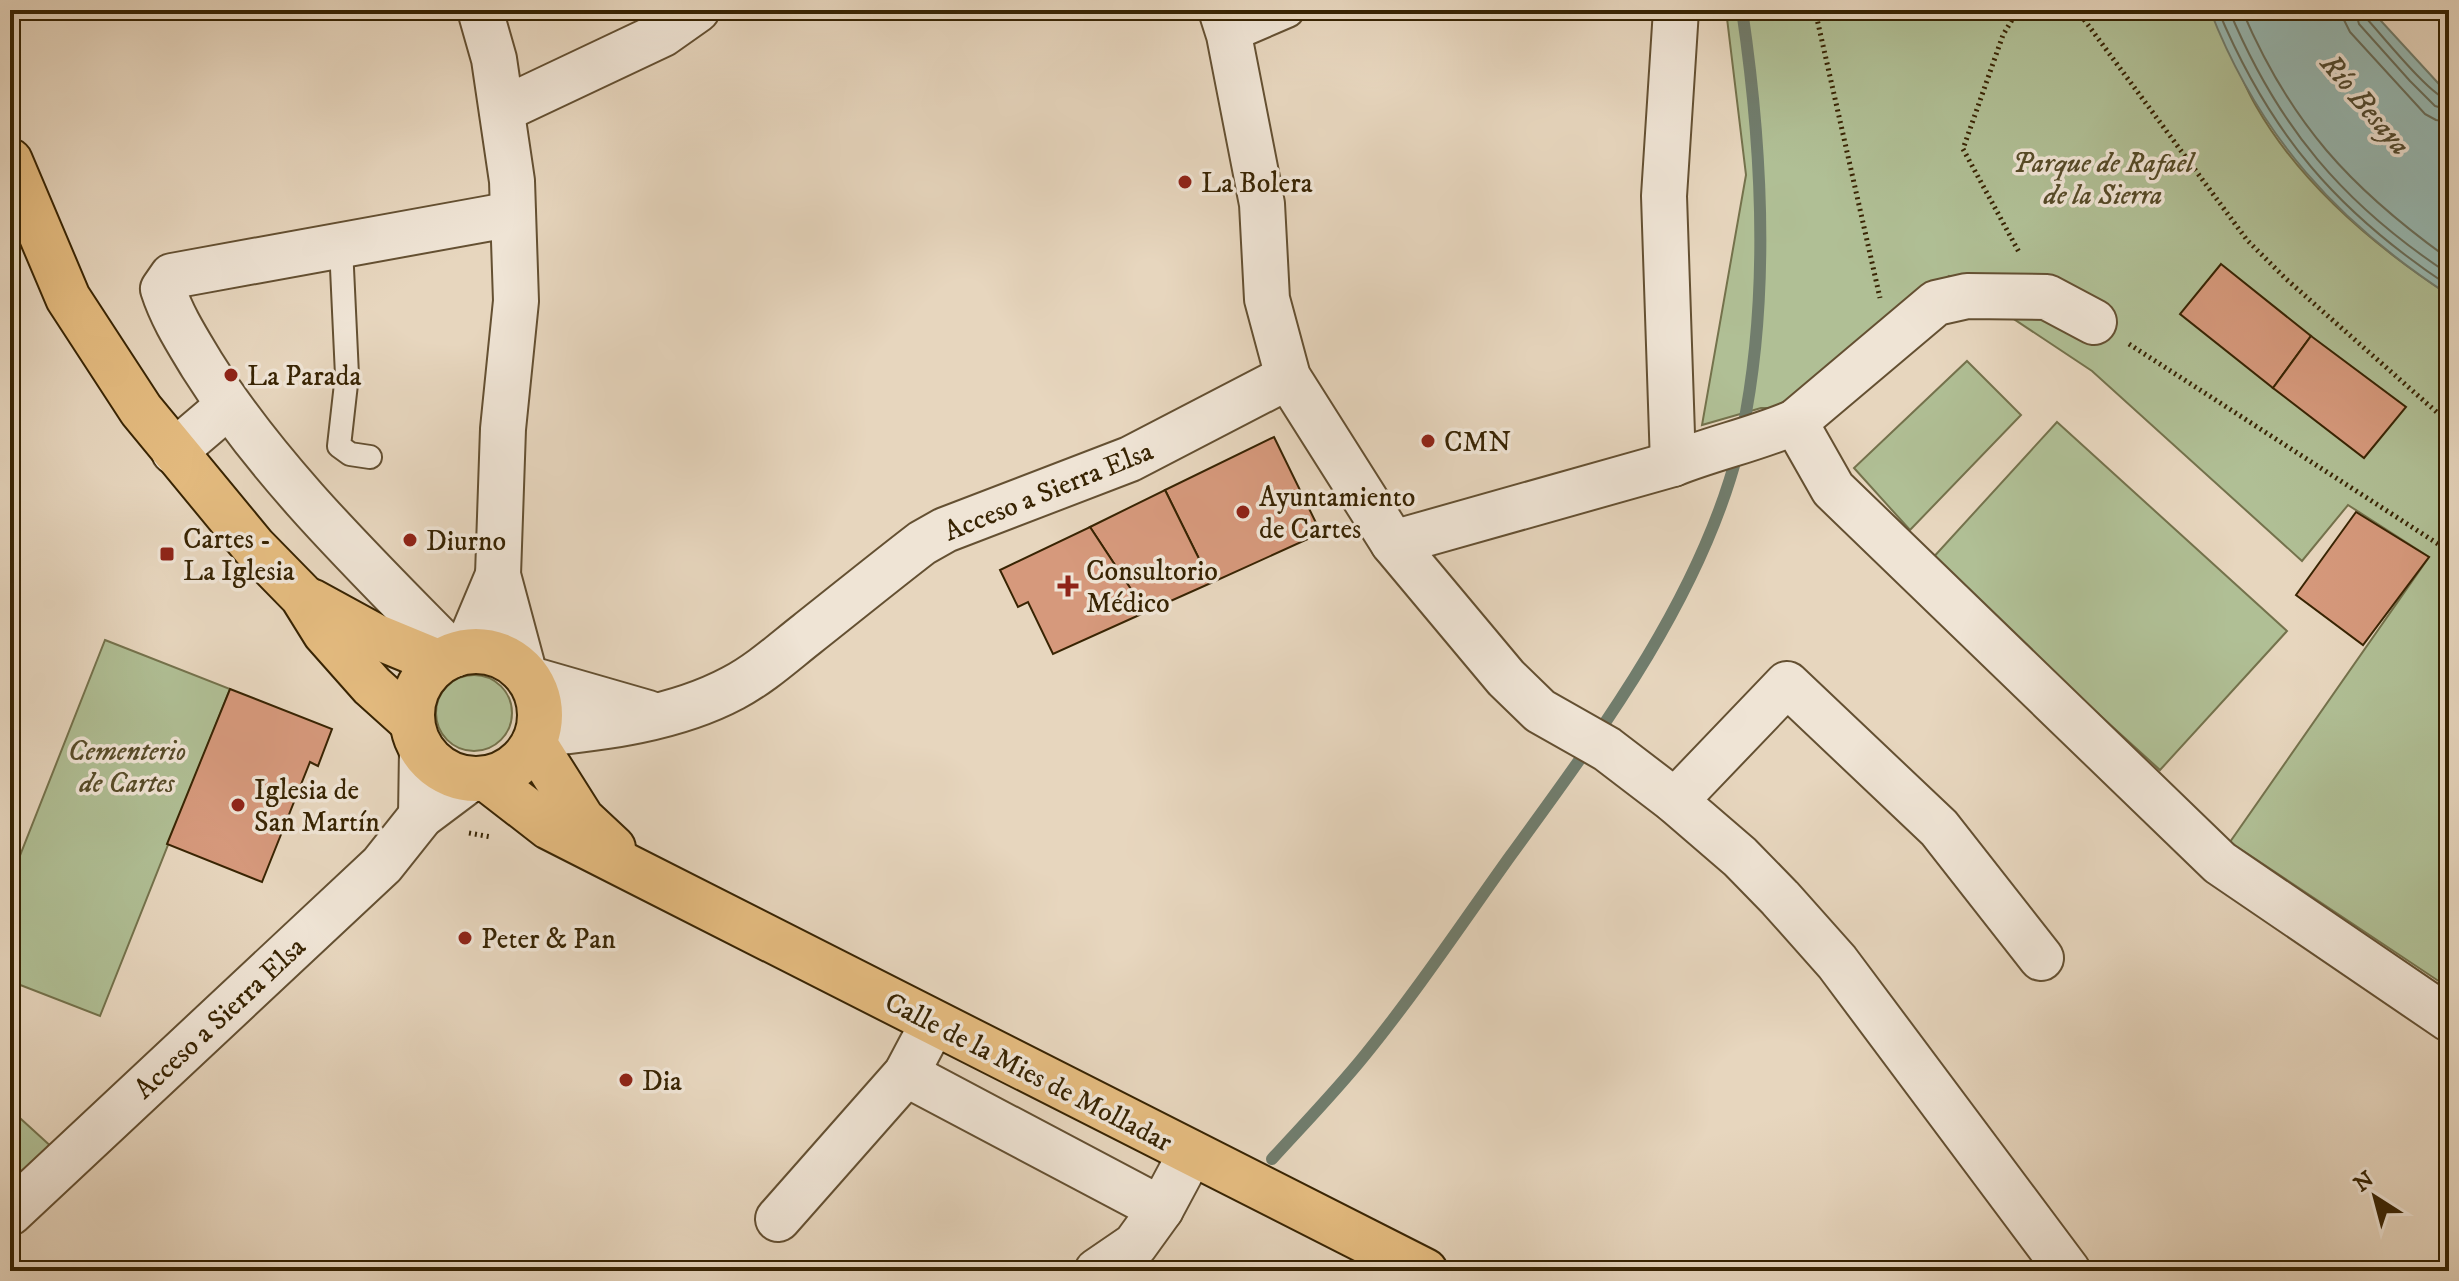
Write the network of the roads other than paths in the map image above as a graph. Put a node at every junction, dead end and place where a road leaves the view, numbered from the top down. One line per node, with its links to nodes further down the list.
1 (480, 10): 6 (street)
2 (697, 10): 6 (street)
3 (1287, 10): 5 (street)
4 (1676, 10): 16 (street)
5 (1225, 22): 11 (street)
6 (502, 110): 8 (street)
7 (10, 161): 14 (highway)
8 (513, 214): 9 (street); 18 (street)
9 (341, 247): 12 (street); 15 (lane)
10 (2094, 322): 13 (street)
11 (1288, 377): 17 (street); 22 (street, Acceso a Sierra Elsa)
12 (228, 406): 14 (street); 20 (street)
13 (1786, 426): 16 (street); 30 (street)
14 (174, 452): 19 (highway)
15 (370, 457)
16 (1673, 464): 17 (street)
17 (1393, 543): 26 (street)
18 (498, 575): 20 (street); 21 (street)
19 (302, 596): 20 (highway); 23 (highway)
20 (453, 656): 21 (highway); 23 (highway)
21 (527, 675): 22 (street); 24 (highway)
22 (655, 715): 24 (street, Acceso a Sierra Elsa)
23 (417, 736): 25 (highway); 27 (street)
24 (536, 738): 25 (highway); 28 (highway, Calle de la Mies de Molladar)
25 (478, 780): 27 (street, Acceso a Sierra Elsa); 28 (highway, Calle de la Mies de Molladar)
26 (1675, 801): 29 (street); 39 (street)
27 (421, 816): 35 (street, Acceso a Sierra Elsa)
28 (635, 869): 31 (highway, Calle de la Mies de Molladar)
29 (2041, 958)
30 (2449, 1019)
31 (933, 1023): 32 (street); 33 (highway, Calle de la Mies de Molladar)
32 (906, 1074): 34 (street); 36 (street)
33 (1191, 1153): 34 (street); 38 (highway, Calle de la Mies de Molladar)
34 (1161, 1209): 37 (street)
35 (10, 1213)
36 (778, 1219)
37 (1097, 1271)
38 (1425, 1271)
39 (2068, 1271)

